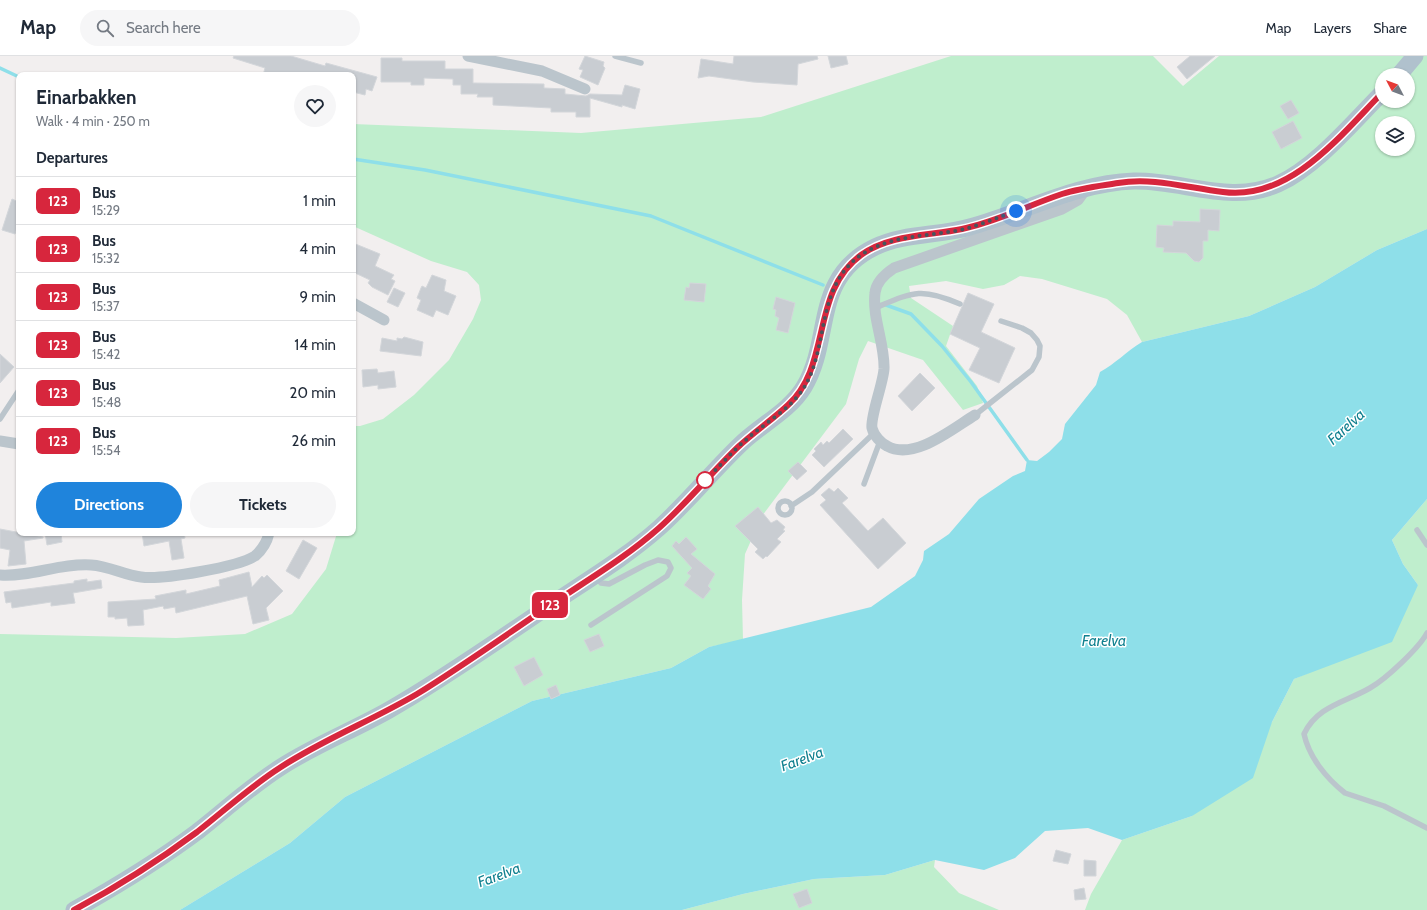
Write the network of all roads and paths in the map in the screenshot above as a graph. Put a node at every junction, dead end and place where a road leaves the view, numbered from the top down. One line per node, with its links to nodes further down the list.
1 (468, 56): 4 (street)
2 (615, 56): 5 (lane)
3 (1415, 56): 6 (main road)
4 (507, 60): 7 (street)
5 (641, 63)
6 (1405, 68)
7 (585, 89)
8 (1375, 100): 9 (main road)
9 (1086, 188): 12 (street); 27 (main road)
10 (960, 304): 12 (lane)
11 (356, 305): 13 (street)
12 (875, 308): 18 (street)
13 (384, 320)
14 (1002, 321): 16 (lane)
15 (16, 395): 17 (lane)
16 (975, 415): 18 (street)
17 (0, 419)
18 (877, 437): 21 (lane); 22 (lane)
19 (0, 441): 20 (street)
20 (16, 444)
21 (864, 484)
22 (792, 506)
23 (1417, 530): 25 (lane)
24 (268, 536): 26 (street)
25 (1427, 545)
26 (0, 575)
27 (595, 576): 28 (lane); 31 (main road)
28 (591, 625)
29 (1427, 633): 30 (lane)
30 (1427, 828)
31 (74, 910)

